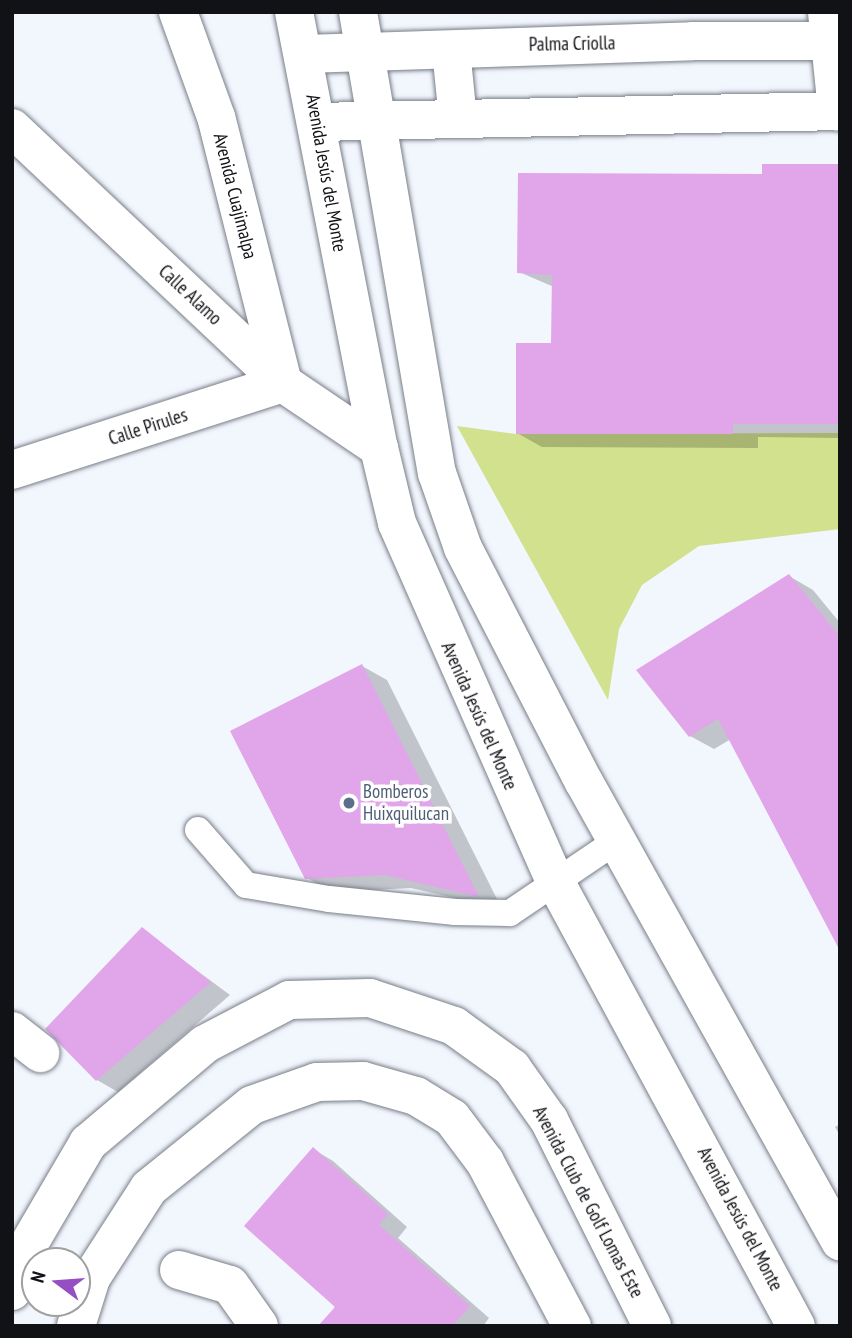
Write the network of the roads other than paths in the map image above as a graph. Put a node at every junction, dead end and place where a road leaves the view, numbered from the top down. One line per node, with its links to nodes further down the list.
1 (178, 12): 13 (main road, Avenida Cuajimalpa)
2 (293, 12): 6 (main road, Avenida Jesús del Monte)
3 (358, 12): 7 (main road)
4 (833, 32): 5 (main road, Palma Criolla); 8 (main road)
5 (451, 50): 7 (main road, Palma Criolla); 9 (main road)
6 (305, 54): 7 (main road, Palma Criolla); 11 (main road, Avenida Jesús del Monte)
7 (368, 54): 10 (main road)
8 (839, 111): 9 (main road)
9 (458, 118): 10 (main road)
10 (377, 121): 11 (main road); 17 (main road)
11 (316, 122): 14 (main road, Avenida Jesús del Monte)
12 (12, 128): 13 (main road, Calle Alamo)
13 (283, 383): 14 (main road, Calle Alamo); 15 (main road, Calle Pirules)
14 (379, 448): 18 (main road, Avenida Jesús del Monte)
15 (12, 470)
16 (198, 830): 18 (lane)
17 (618, 840): 18 (lane); 19 (main road)
18 (555, 881): 26 (main road, Avenida Jesús del Monte)
19 (840, 1241)
20 (179, 1270): 23 (main road)
21 (12, 1291): 25 (main road, Avenida Club de Golf Lomas Este)
22 (76, 1326): 24 (main road)
23 (260, 1326)
24 (572, 1326)
25 (652, 1326)
26 (796, 1326)

